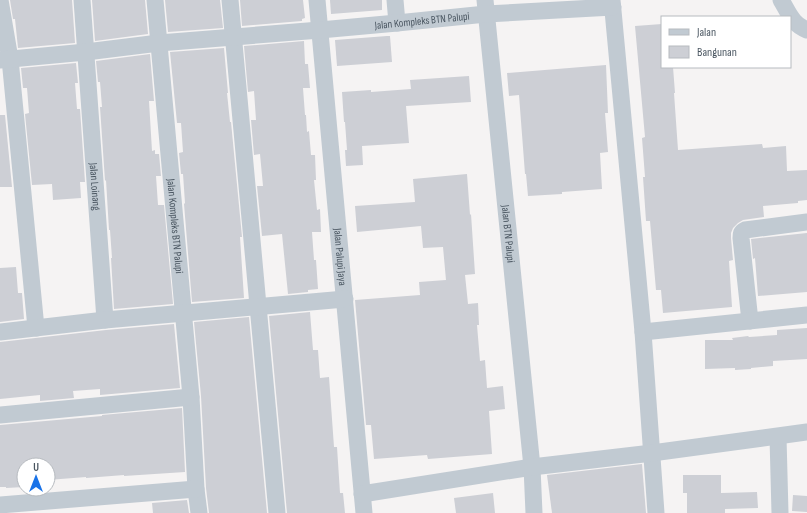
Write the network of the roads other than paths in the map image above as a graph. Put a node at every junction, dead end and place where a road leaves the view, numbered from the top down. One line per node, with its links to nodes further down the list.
1 (0, 0): 18 (street)
2 (82, 0): 17 (street, Jalan Loinang)
3 (155, 0): 16 (street)
4 (230, 0): 15 (street)
5 (317, 0): 13 (street, Jalan Palupi Jaya)
6 (395, 0): 12 (street)
7 (781, 0): 10 (street)
8 (612, 3): 9 (street, Jalan Kompleks BTN Palupi); 28 (street)
9 (485, 7): 12 (street, Jalan Kompleks BTN Palupi); 34 (street, Jalan BTN Palupi)
10 (791, 16)
11 (791, 16): 14 (street)
12 (397, 23): 13 (street, Jalan Kompleks BTN Palupi)
13 (320, 30): 15 (street, Jalan Kompleks BTN Palupi); 20 (street, Jalan Palupi Jaya)
14 (807, 30)
15 (233, 37): 16 (street, Jalan Kompleks BTN Palupi); 21 (street)
16 (158, 43): 17 (street, Jalan Kompleks BTN Palupi); 22 (street, Jalan Kompleks BTN Palupi)
17 (86, 52): 18 (street, Jalan Kompleks BTN Palupi); 24 (street, Jalan Loinang)
18 (5, 59): 26 (street)
19 (807, 222): 25 (street)
20 (345, 299): 21 (street); 36 (street, Jalan Palupi Jaya)
21 (258, 306): 22 (street); 39 (street)
22 (183, 314): 24 (street); 29 (street, Jalan Kompleks BTN Palupi)
23 (807, 315): 25 (street)
24 (106, 320): 26 (street)
25 (750, 321): 28 (street)
26 (36, 328): 27 (street)
27 (0, 332)
28 (643, 332): 33 (street)
29 (191, 397): 30 (street); 35 (street, Jalan Kompleks BTN Palupi)
30 (0, 415)
31 (807, 432): 32 (street)
32 (778, 436): 33 (street); 43 (street)
33 (652, 453): 34 (street); 42 (street)
34 (532, 467): 36 (street); 41 (street, Jalan BTN Palupi)
35 (196, 489): 37 (street); 38 (street, Jalan Kompleks BTN Palupi)
36 (362, 494): 40 (street, Jalan Palupi Jaya)
37 (0, 506)
38 (199, 513)
39 (277, 513)
40 (364, 513)
41 (534, 513)
42 (656, 513)
43 (780, 513)

